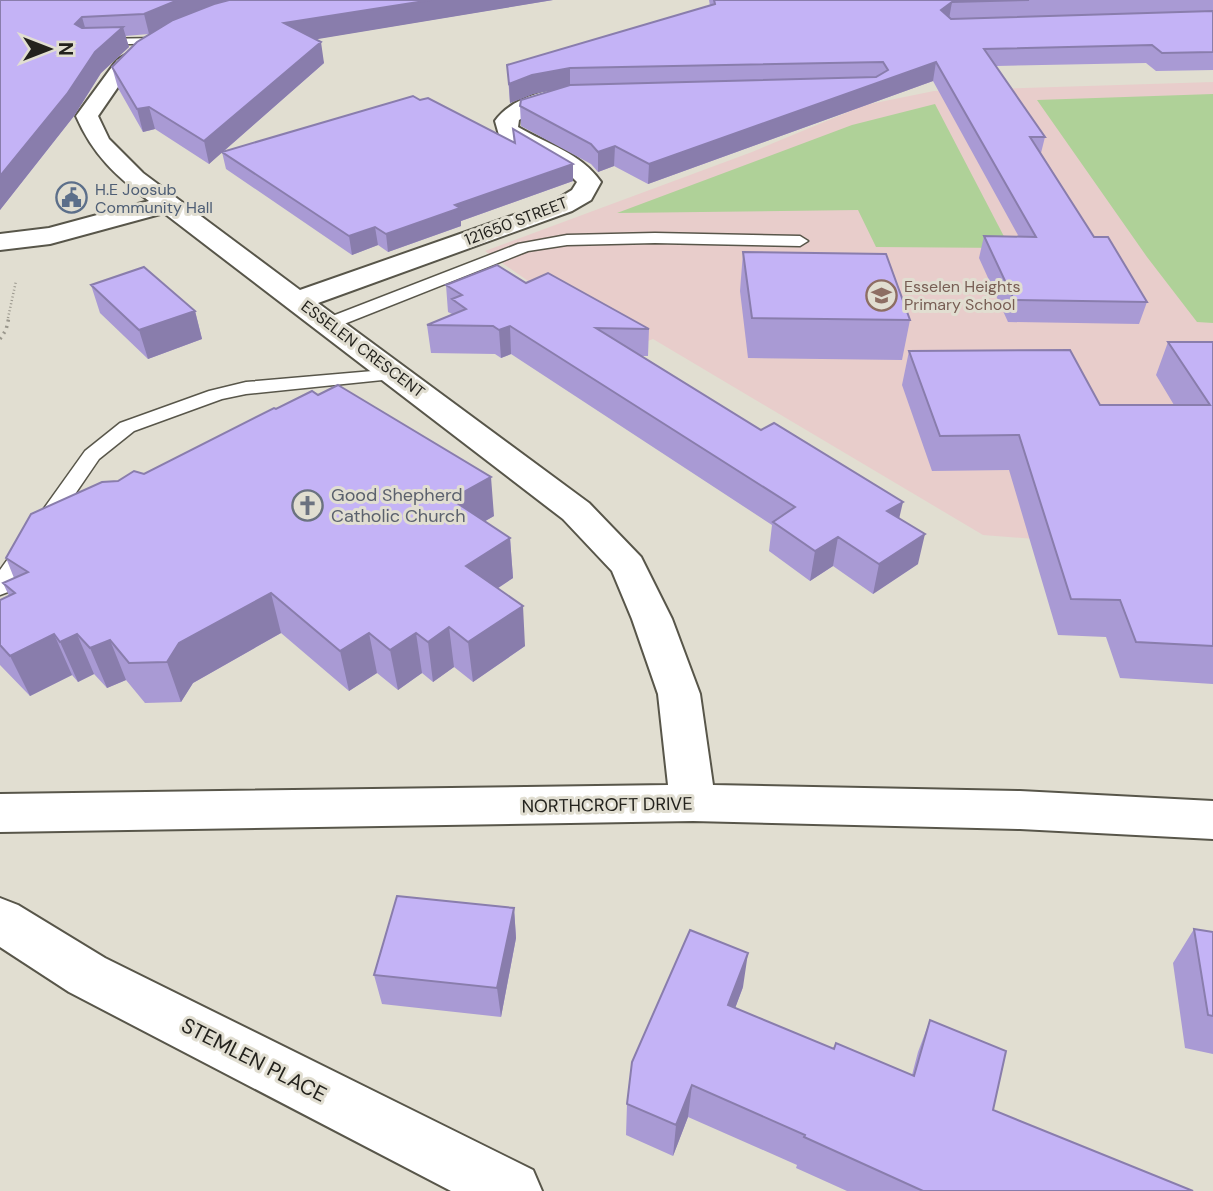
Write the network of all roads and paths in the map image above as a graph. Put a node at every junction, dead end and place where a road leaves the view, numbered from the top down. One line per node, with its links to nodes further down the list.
1 (173, 35): 2 (lane); 4 (street, ESSELEN CRESCENT)
2 (89, 43)
3 (592, 94): 8 (street, 121650 STREET)
4 (168, 204): 5 (street); 8 (street, ESSELEN CRESCENT)
5 (50, 236): 7 (street); 10 (path)
6 (800, 241): 9 (lane)
7 (0, 242)
8 (298, 300): 9 (street, ESSELEN CRESCENT)
9 (328, 324): 11 (street, ESSELEN CRESCENT)
10 (0, 338)
11 (396, 374): 12 (lane); 13 (street, ESSELEN CRESCENT)
12 (0, 587)
13 (693, 803): 14 (street, NORTHCROFT DRIVE); 15 (street, NORTHCROFT DRIVE)
14 (0, 813)
15 (1213, 820)
16 (0, 920): 17 (street, STEMLEN PLACE)
17 (512, 1191)

